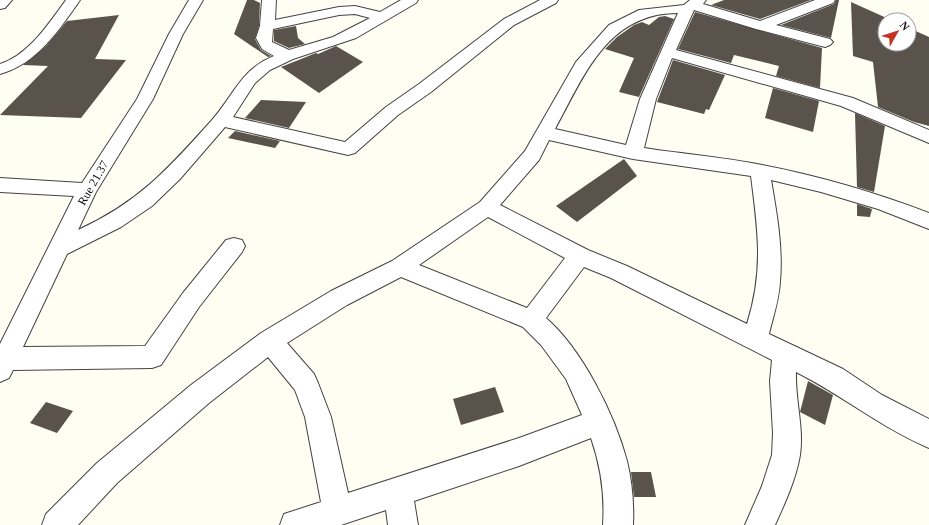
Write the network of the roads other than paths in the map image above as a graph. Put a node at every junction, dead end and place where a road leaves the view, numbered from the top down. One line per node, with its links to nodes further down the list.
1 (5, 0): 8 (street)
2 (73, 0): 17 (street)
3 (196, 0): 24 (street, Rue 21.37)
4 (269, 0): 12 (street)
5 (411, 0): 11 (street)
6 (551, 0): 18 (street)
7 (828, 0): 13 (street)
8 (0, 5)
9 (338, 5): 11 (street); 12 (street)
10 (692, 5): 13 (street); 15 (street); 19 (street)
11 (381, 17): 16 (street)
12 (267, 26): 16 (street)
13 (761, 26): 14 (street)
14 (825, 42)
15 (667, 52): 20 (street); 21 (street)
16 (287, 55): 18 (street)
17 (0, 69)
18 (221, 120): 28 (street)
19 (545, 133): 21 (street); 25 (street)
20 (929, 137)
21 (633, 153): 22 (street)
22 (760, 171): 26 (street); 32 (street)
23 (0, 184): 24 (street)
24 (87, 190): 28 (street, Rue 21.37)
25 (487, 207): 29 (street); 30 (street)
26 (929, 221)
27 (234, 246): 35 (street)
28 (57, 249): 35 (street, Rue 21.37)
29 (580, 256): 31 (street); 32 (street)
30 (400, 267): 31 (street); 33 (street)
31 (531, 320): 36 (street)
32 (755, 339): 34 (street)
33 (270, 341): 39 (street); 40 (street)
34 (785, 353): 37 (street); 44 (street)
35 (3, 365)
36 (599, 422): 38 (street); 43 (street)
37 (929, 434)
38 (398, 491): 39 (street); 42 (street)
39 (337, 510): 41 (street)
40 (57, 525)
41 (295, 525)
42 (402, 525)
43 (618, 525)
44 (760, 525)

